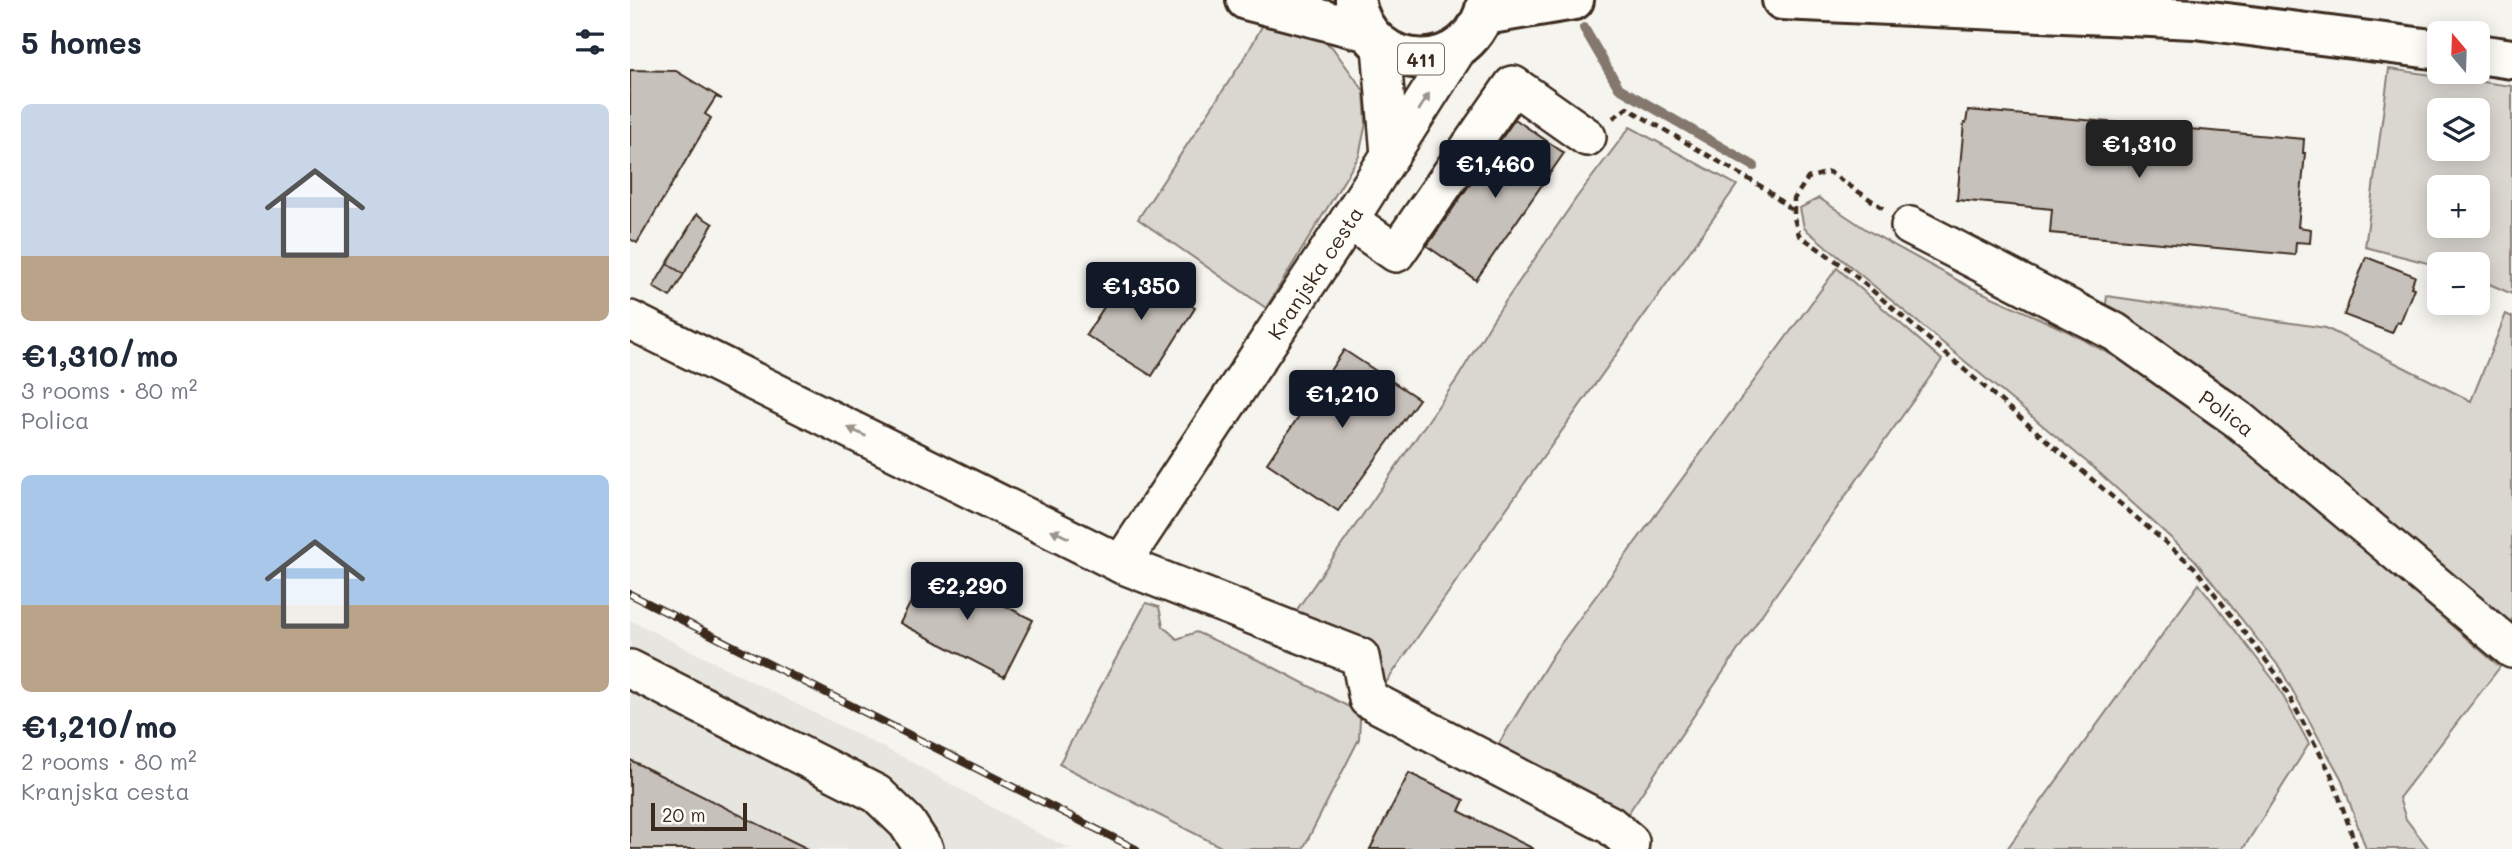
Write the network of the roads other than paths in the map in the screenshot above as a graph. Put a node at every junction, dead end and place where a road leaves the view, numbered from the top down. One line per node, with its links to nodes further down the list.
1 (1246, 0): 5 (main road, 411)
2 (1574, 0): 4 (main road, 411)
3 (1782, 0): 7 (main road)
4 (1486, 8): 6 (main road, 411)
5 (1367, 25): 6 (main road, 411); 11 (street)
6 (1458, 48): 11 (street, Kranjska cesta, one-way to 6)
7 (2427, 48)
8 (2490, 56): 9 (main road)
9 (2512, 59)
10 (1587, 137): 12 (street)
11 (1391, 155): 12 (street, Kranjska cesta)
12 (1349, 220): 15 (street, Kranjska cesta)
13 (1910, 226): 16 (street, Polica)
14 (630, 320): 15 (street, one-way to 14)
15 (1121, 564): 19 (street)
16 (2512, 649)
17 (630, 669): 18 (street)
18 (924, 849)
19 (1629, 849)

